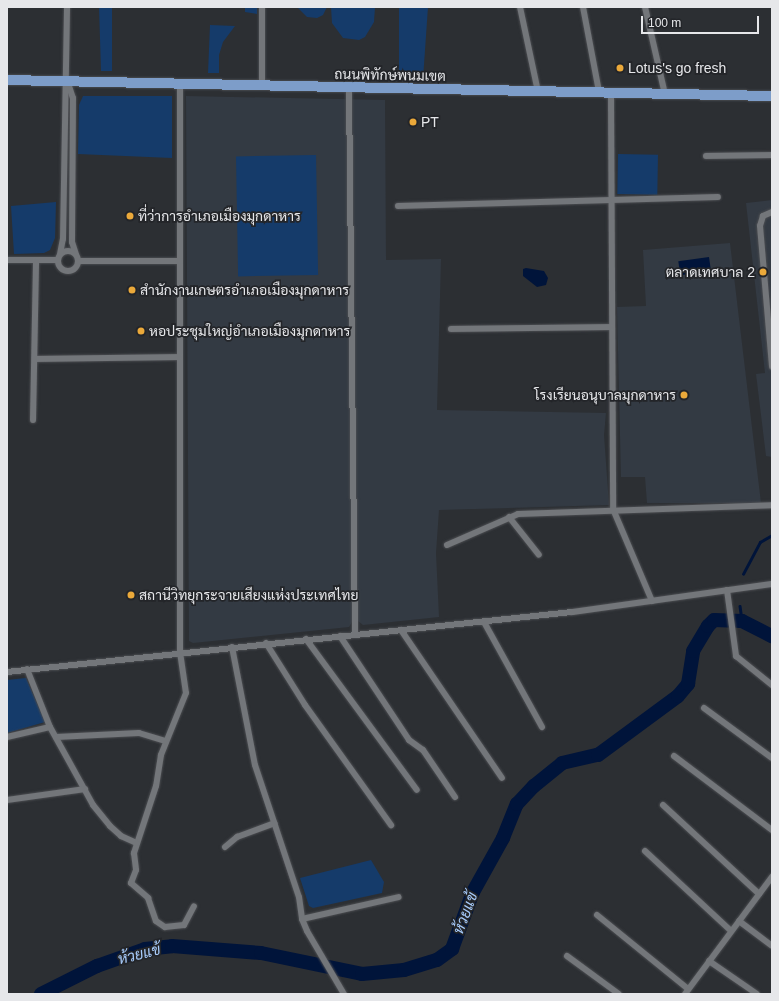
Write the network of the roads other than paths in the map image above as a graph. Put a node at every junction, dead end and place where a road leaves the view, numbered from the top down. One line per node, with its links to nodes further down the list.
1 (68, 7): 7 (street)
2 (262, 7): 9 (street)
3 (520, 7): 11 (street)
4 (583, 7): 12 (street)
5 (645, 7): 14 (street)
6 (7, 80): 7 (main road, ถนนพิทักษ์พนมเขต)
7 (68, 82): 8 (main road, ถนนพิทักษ์พนมเขต); 22 (street); 23 (street)
8 (180, 84): 9 (main road, ถนนพิทักษ์พนมเขต); 28 (street)
9 (262, 86): 10 (main road, ถนนพิทักษ์พนมเขต)
10 (349, 88): 11 (main road, ถนนพิทักษ์พนมเขต); 45 (street)
11 (538, 92): 12 (main road, ถนนพิทักษ์พนมเขต)
12 (599, 92): 13 (main road, ถนนพิทักษ์พนมเขต)
13 (611, 93): 14 (main road, ถนนพิทักษ์พนมเขต); 19 (street)
14 (666, 94): 15 (main road, ถนนพิทักษ์พนมเขต)
15 (772, 96)
16 (772, 155): 17 (street)
17 (706, 156)
18 (718, 197): 19 (street)
19 (610, 199): 20 (street); 29 (street)
20 (398, 206)
21 (772, 212): 33 (street)
22 (60, 254): 23 (street); 26 (street)
23 (76, 254): 27 (street)
24 (7, 260): 25 (street)
25 (36, 260): 26 (street); 32 (street)
26 (57, 260): 27 (street)
27 (78, 261): 28 (street)
28 (180, 261): 31 (street)
29 (611, 327): 30 (street); 36 (street)
30 (451, 330)
31 (180, 357): 32 (street); 50 (street)
32 (35, 359): 34 (street)
33 (772, 366)
34 (33, 420)
35 (772, 505): 36 (street)
36 (613, 509): 37 (street); 42 (street)
37 (509, 517): 38 (street); 39 (street)
38 (447, 545)
39 (539, 555)
40 (772, 584): 41 (street)
41 (726, 590): 42 (street); 53 (street)
42 (652, 601): 43 (street)
43 (484, 622): 44 (street); 56 (street)
44 (401, 630): 45 (street); 62 (street)
45 (355, 634): 46 (street)
46 (340, 636): 47 (street); 65 (street)
47 (306, 639): 48 (street); 64 (street)
48 (266, 643): 49 (street); 69 (street)
49 (232, 647): 50 (street); 68 (street)
50 (180, 652): 51 (street); 59 (street)
51 (28, 669): 52 (street); 55 (street)
52 (7, 672)
53 (772, 685)
54 (704, 708): 61 (street)
55 (50, 727): 57 (street); 58 (street)
56 (542, 727)
57 (7, 737)
58 (56, 737): 59 (street); 63 (street)
59 (166, 741): 71 (street)
60 (674, 756): 70 (street)
61 (772, 758)
62 (502, 778)
63 (85, 789): 66 (street); 71 (street)
64 (417, 790)
65 (455, 797)
66 (7, 800)
67 (663, 805): 75 (street)
68 (275, 824): 72 (street); 79 (street)
69 (391, 825)
70 (772, 830)
71 (137, 843): 77 (street)
72 (224, 847)
73 (645, 851): 81 (street)
74 (771, 881): 75 (street)
75 (759, 894): 80 (street)
76 (400, 897): 79 (street)
77 (194, 906)
78 (597, 915): 85 (street)
79 (302, 919): 86 (street)
80 (739, 921): 81 (street); 82 (street)
81 (731, 931): 84 (street)
82 (772, 946)
83 (567, 956): 87 (street)
84 (709, 961): 85 (street); 88 (street)
85 (686, 992)
86 (344, 994)
87 (619, 994)
88 (757, 994)

